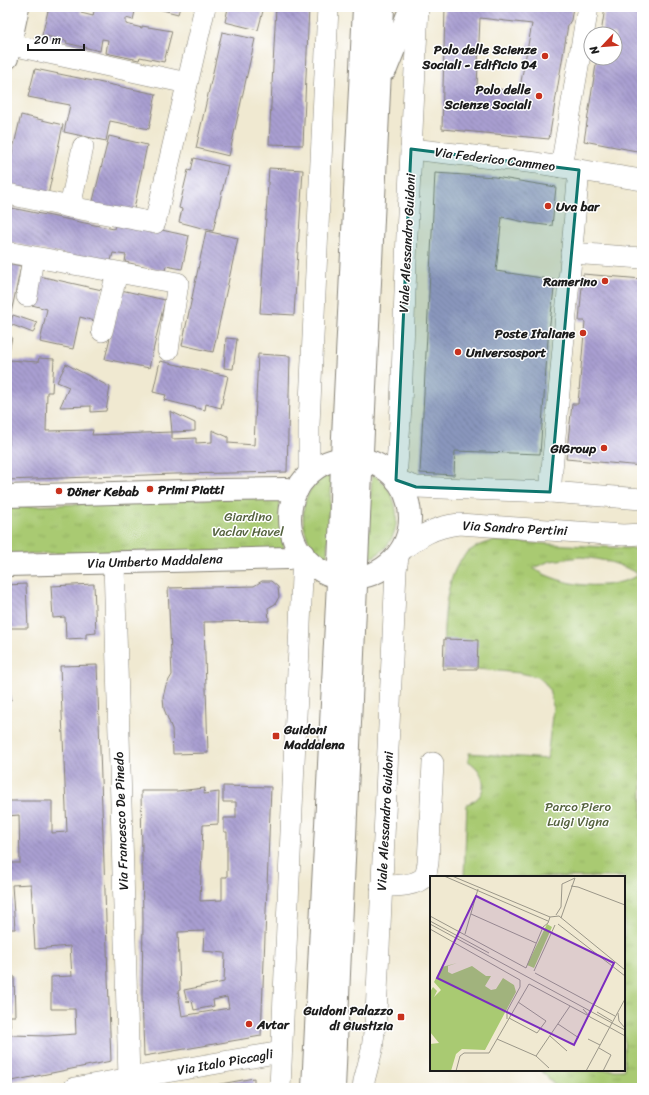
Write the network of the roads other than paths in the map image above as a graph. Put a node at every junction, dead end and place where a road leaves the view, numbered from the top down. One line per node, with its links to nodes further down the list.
1 (18, 7): 9 (main road)
2 (205, 7): 10 (street)
3 (328, 7): 28 (street)
4 (364, 7): 26 (main road)
5 (383, 7): 11 (main road)
6 (411, 7): 11 (main road)
7 (418, 7): 13 (street, Viale Alessandro Guidoni)
8 (588, 7): 14 (street)
9 (8, 49): 10 (street)
10 (187, 83): 17 (street)
11 (379, 85): 26 (main road)
12 (83, 147): 17 (street)
13 (412, 149): 14 (street, Via Federico Cammeo); 27 (street, Viale Alessandro Guidoni)
14 (570, 169): 15 (street, Via Federico Cammeo); 19 (street)
15 (642, 180)
16 (8, 194): 17 (street)
17 (70, 206)
18 (7, 252): 20 (street)
19 (571, 252): 21 (street); 29 (street)
20 (33, 258): 22 (street); 23 (street)
21 (642, 258)
22 (117, 273): 24 (street); 25 (street)
23 (27, 296)
24 (102, 331)
25 (168, 350)
26 (352, 458): 27 (main road, Viale Alessandro Guidoni); 28 (main road); 37 (main road)
27 (396, 480): 29 (street); 33 (main road, Viale Alessandro Guidoni)
28 (303, 482): 30 (main road); 34 (main road)
29 (550, 492): 31 (street)
30 (7, 496)
31 (642, 499)
32 (641, 534): 33 (street, Via Sandro Pertini)
33 (399, 552): 37 (main road, Viale Alessandro Guidoni); 39 (street, Viale Alessandro Guidoni)
34 (303, 554): 35 (main road, Via Umberto Maddalena); 37 (main road); 40 (street)
35 (114, 563): 36 (main road, Via Umberto Maddalena); 41 (street, Via Francesco De Pinedo)
36 (7, 565)
37 (347, 577): 44 (main road); 45 (main road)
38 (433, 763): 39 (street)
39 (381, 886): 46 (street, Viale Alessandro Guidoni)
40 (281, 1052): 41 (street, Via Italo Piccagli); 43 (street)
41 (129, 1078): 42 (street, Via Italo Piccagli)
42 (74, 1088)
43 (280, 1088)
44 (313, 1088)
45 (334, 1088)
46 (363, 1088)

